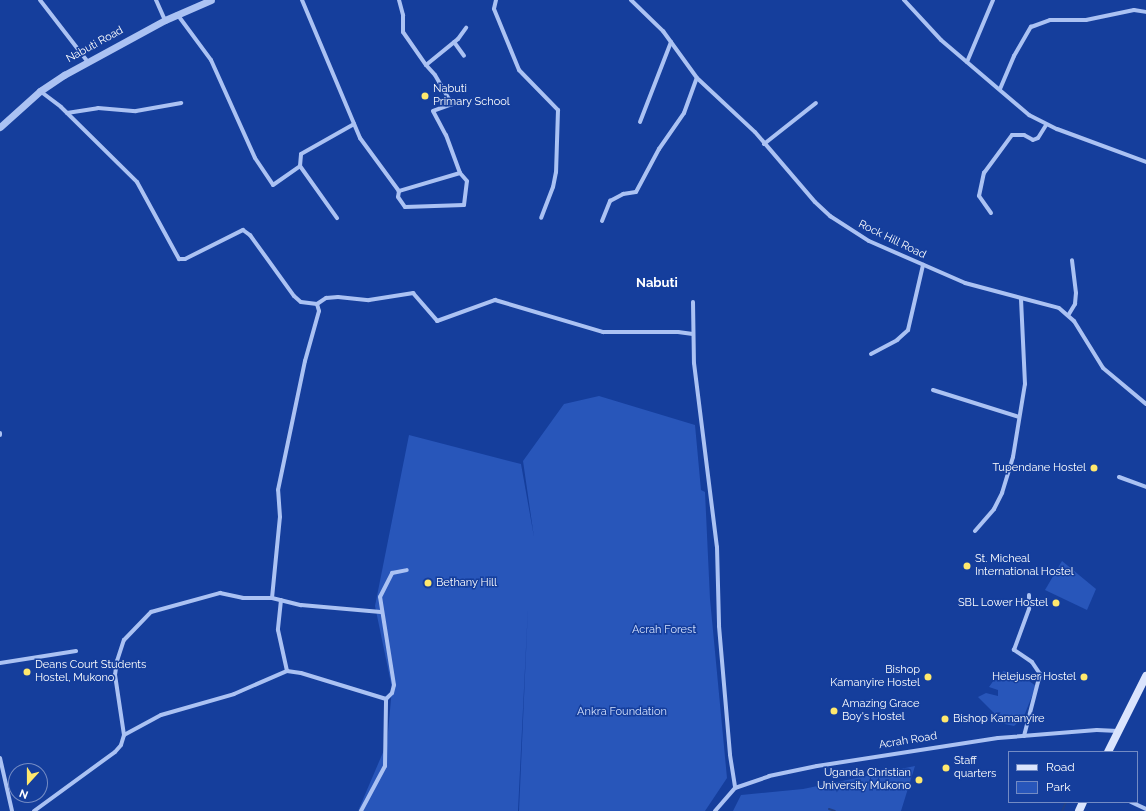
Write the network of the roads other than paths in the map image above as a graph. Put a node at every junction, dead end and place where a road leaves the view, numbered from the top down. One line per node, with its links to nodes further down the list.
1 (40, 0): 17 (street)
2 (156, 0): 12 (street)
3 (211, 0): 11 (street, Nabuti Road)
4 (302, 0): 27 (street)
5 (399, 0): 19 (street)
6 (496, 0): 37 (street)
7 (631, 0): 15 (street, Rock Hill Road)
8 (904, 0): 18 (street)
9 (993, 0): 18 (street)
10 (1146, 12): 21 (street)
11 (177, 14): 12 (street, Nabuti Road); 32 (street)
12 (165, 20): 17 (street, Nabuti Road)
13 (466, 28): 14 (street)
14 (454, 42): 16 (street); 19 (street)
15 (671, 42): 20 (street, Rock Hill Road); 26 (street)
16 (464, 56)
17 (88, 62): 22 (street, Nabuti Road)
18 (967, 62): 21 (street)
19 (426, 65): 33 (street)
20 (697, 78): 30 (street, Rock Hill Road); 38 (street)
21 (1000, 89): 28 (street)
22 (40, 92): 25 (street); 29 (street, Nabuti Road)
23 (181, 103): 25 (street)
24 (816, 103): 30 (street)
25 (67, 113): 43 (street)
26 (640, 122)
27 (354, 124): 32 (street); 34 (street)
28 (1046, 125): 31 (street); 35 (street)
29 (0, 127)
30 (764, 144): 40 (street, Rock Hill Road)
31 (1146, 162)
32 (300, 166): 36 (street)
33 (460, 173): 34 (street); 34 (street)
34 (399, 191)
35 (991, 213)
36 (337, 218)
37 (541, 218)
38 (602, 220)
39 (1072, 260): 44 (street)
40 (923, 265): 41 (street, Rock Hill Road); 46 (street)
41 (1021, 299): 44 (street, Rock Hill Road); 49 (street)
42 (693, 302): 45 (street)
43 (317, 304): 45 (street); 55 (street)
44 (1069, 314): 48 (street)
45 (693, 334): 68 (street)
46 (871, 354)
47 (933, 390): 49 (street)
48 (1146, 404)
49 (1019, 417): 52 (street)
50 (1119, 477): 51 (street)
51 (1146, 487)
52 (975, 531)
53 (407, 570): 57 (street)
54 (1030, 595): 65 (street)
55 (272, 598): 56 (street); 64 (street)
56 (281, 600): 57 (street); 60 (street)
57 (381, 612): 62 (street)
58 (76, 651): 59 (street)
59 (0, 663)
60 (287, 671): 62 (street); 64 (street)
61 (1146, 676): 63 (main road)
62 (386, 699): 73 (street)
63 (1118, 731): 65 (street, Acrah Road); 66 (main road)
64 (124, 735): 72 (street)
65 (1024, 736): 68 (street, Acrah Road)
66 (1108, 751)
67 (0, 758): 71 (street)
68 (735, 788): 74 (street, Acrah Road)
69 (1133, 803): 70 (street)
70 (1146, 809)
71 (12, 811)
72 (34, 811)
73 (361, 811)
74 (715, 811)

